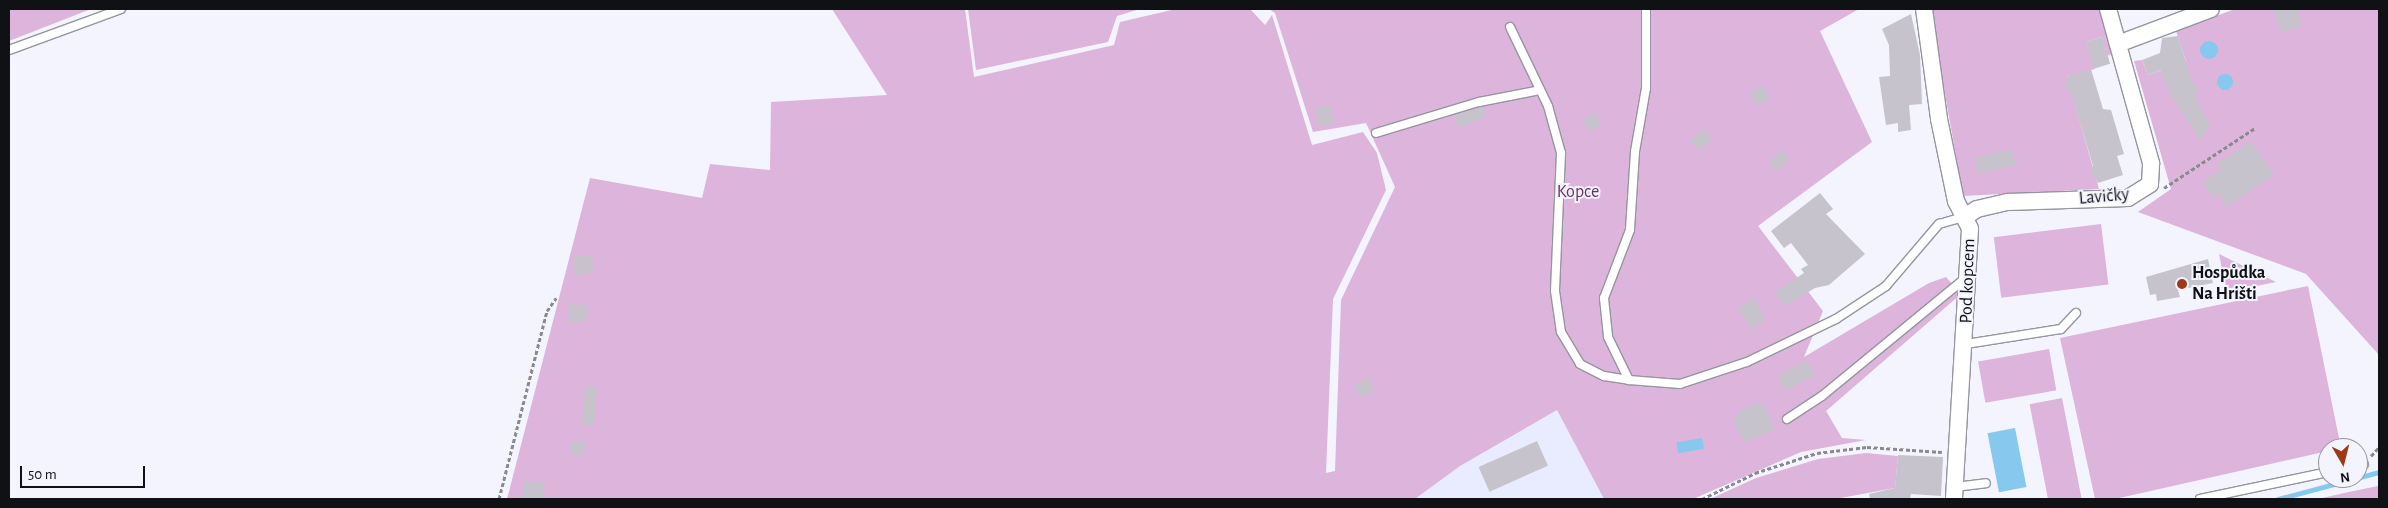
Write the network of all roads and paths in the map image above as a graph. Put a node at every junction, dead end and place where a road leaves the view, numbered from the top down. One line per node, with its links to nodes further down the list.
1 (121, 9): 8 (lane)
2 (1646, 9): 18 (lane)
3 (1924, 9): 13 (street, Pod kopcem)
4 (2108, 9): 7 (street, Lavičky)
5 (2212, 9): 7 (street)
6 (1510, 28): 9 (lane)
7 (2118, 44): 12 (street, Lavičky)
8 (9, 50)
9 (1540, 90): 11 (lane); 18 (lane)
10 (2255, 128): 12 (path)
11 (1376, 133)
12 (2150, 184): 13 (street, Lavičky)
13 (1965, 217): 14 (street, Pod kopcem); 18 (lane)
14 (1968, 275): 17 (street, Pod kopcem); 19 (lane)
15 (556, 298): 24 (path)
16 (2076, 313): 17 (lane)
17 (1966, 344): 20 (street, Pod kopcem)
18 (1629, 380)
19 (1787, 419)
20 (1958, 454): 23 (street, Pod kopcem); 25 (path)
21 (2318, 474): 26 (lane)
22 (1986, 483): 23 (lane)
23 (1954, 493)
24 (500, 499)
25 (1702, 499)
26 (2200, 499)

